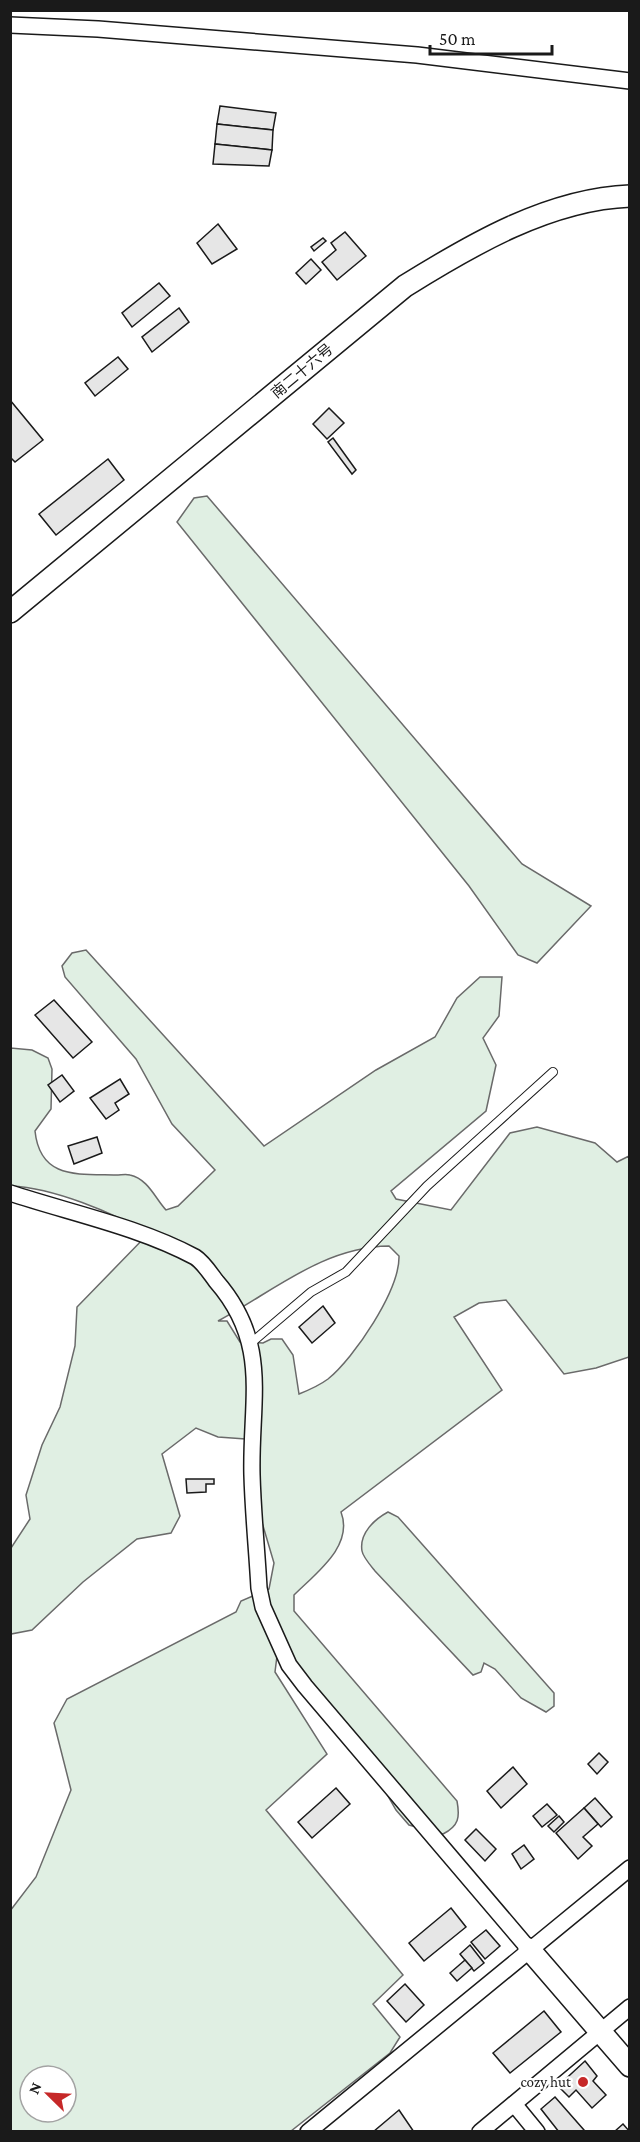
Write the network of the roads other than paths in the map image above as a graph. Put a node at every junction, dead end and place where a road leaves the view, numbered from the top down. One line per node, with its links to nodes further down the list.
1 (10, 25): 2 (street)
2 (630, 81)
3 (630, 196): 4 (street, 南二十六号)
4 (10, 612)
5 (553, 1072): 7 (lane)
6 (10, 1193): 7 (street)
7 (251, 1343): 9 (street)
8 (630, 1868): 9 (street)
9 (529, 1949): 11 (street); 14 (street)
10 (630, 2007): 11 (street)
11 (600, 2031): 12 (street); 13 (street)
12 (630, 2066)
13 (514, 2103): 15 (street); 16 (street)
14 (308, 2132)
15 (480, 2132)
16 (537, 2132)

